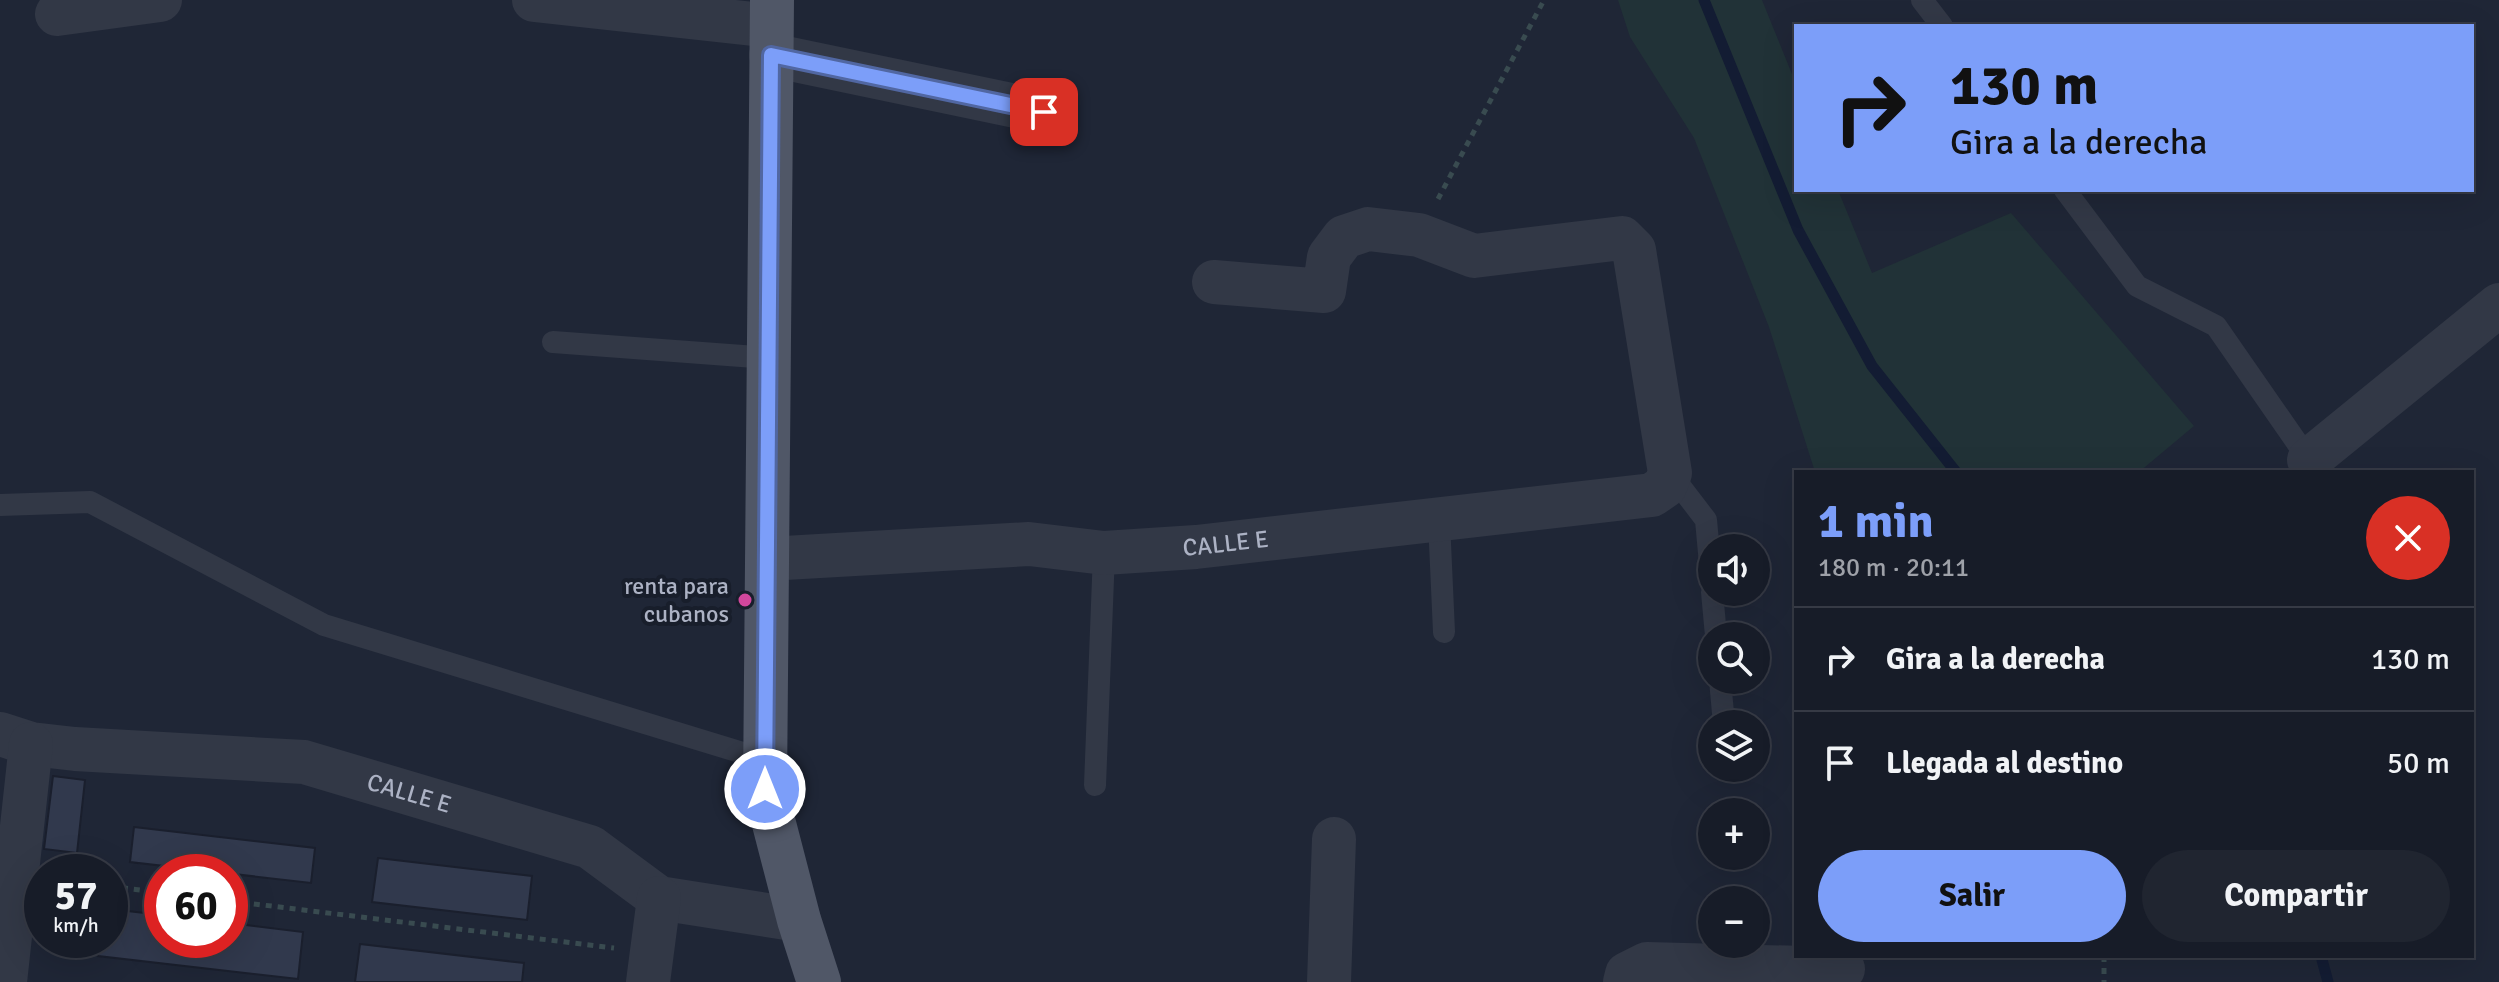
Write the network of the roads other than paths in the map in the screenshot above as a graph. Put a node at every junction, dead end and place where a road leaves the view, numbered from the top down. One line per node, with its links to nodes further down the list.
1 (160, 0): 4 (street)
2 (534, 0): 6 (street)
3 (1922, 0): 5 (lane)
4 (57, 14)
5 (1940, 24)
6 (772, 27): 7 (street); 12 (main road)
7 (1044, 112)
8 (2066, 192): 13 (lane)
9 (1214, 282): 14 (street)
10 (2499, 305): 13 (street)
11 (553, 342): 12 (lane)
12 (769, 358): 19 (main road)
13 (2309, 460)
14 (1670, 473): 16 (street, CALLE E); 17 (lane)
15 (0, 505): 22 (lane)
16 (1439, 521): 18 (street, CALLE E); 20 (lane)
17 (1707, 534)
18 (1104, 553): 19 (street, CALLE E); 23 (lane)
19 (767, 559): 22 (main road)
20 (1444, 632)
21 (16, 739): 25 (street, CALLE E); 29 (street)
22 (766, 760): 26 (main road)
23 (1095, 785)
24 (1334, 839): 31 (street)
25 (659, 898): 26 (street, CALLE E); 27 (street)
26 (799, 920): 30 (main road)
27 (650, 967)
28 (1843, 969): 32 (street)
29 (5, 982)
30 (819, 982)
31 (1329, 982)
32 (1625, 982)

